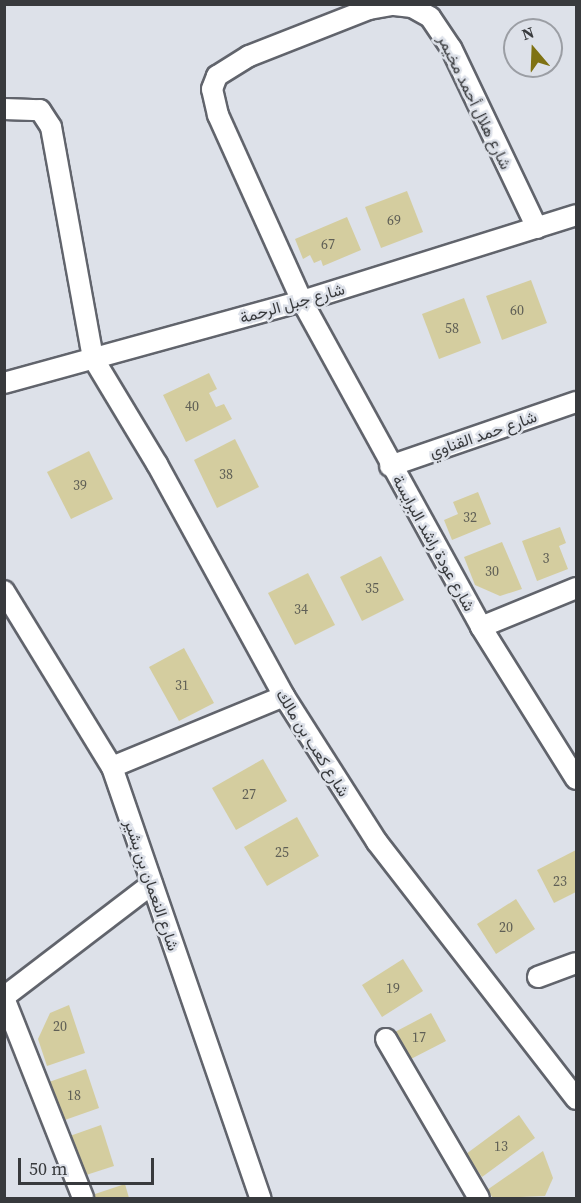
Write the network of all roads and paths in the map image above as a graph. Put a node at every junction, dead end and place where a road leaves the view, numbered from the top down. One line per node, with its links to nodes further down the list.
1 (4, 109): 5 (street)
2 (576, 215): 3 (street, شارع جبل الرحمة)
3 (537, 228): 4 (street, شارع جبل الرحمة); 4 (street, شارع هلال أحمد مخيمر)
4 (302, 302): 5 (street, شارع جبل الرحمة); 8 (street, شارع عودة راشد البرايسة)
5 (93, 358): 6 (street, شارع جبل الرحمة); 12 (street, شارع كعب بن مالك)
6 (4, 383)
7 (576, 402): 8 (street, شارع حمد القناوي)
8 (390, 466): 11 (street, شارع عودة راشد البرايسة)
9 (576, 588): 11 (street)
10 (4, 591): 13 (street, شارع النعمان بن بشير)
11 (481, 627): 14 (street, شارع عودة راشد البرايسة)
12 (284, 696): 13 (street); 20 (street, شارع كعب بن مالك)
13 (112, 767): 15 (street, شارع النعمان بن بشير)
14 (576, 779)
15 (152, 884): 18 (street); 22 (street, شارع النعمان بن بشير)
16 (576, 963): 17 (street)
17 (538, 977)
18 (4, 998): 21 (street)
19 (386, 1039): 23 (street)
20 (576, 1099)
21 (81, 1198)
22 (260, 1198)
23 (479, 1198)

